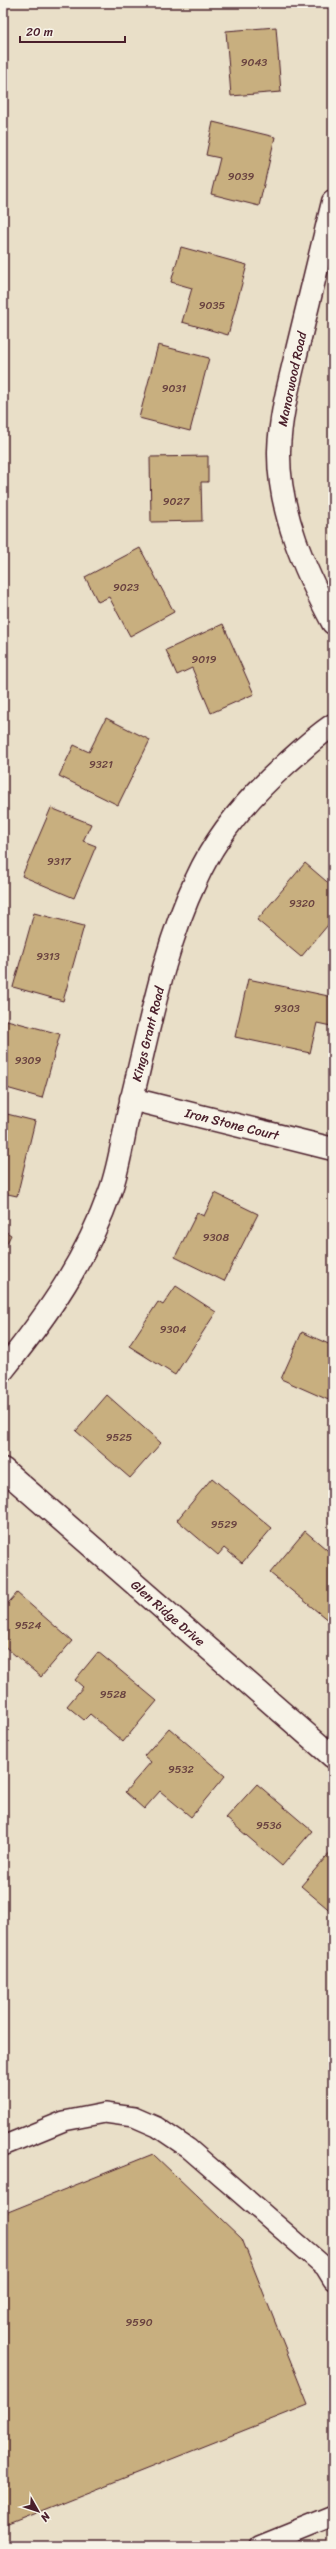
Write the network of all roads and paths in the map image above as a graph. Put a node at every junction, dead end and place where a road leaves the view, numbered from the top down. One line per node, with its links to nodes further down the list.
1 (333, 202): 2 (street, Manorwood Road)
2 (333, 623)
3 (333, 725): 4 (street, Kings Grant Road)
4 (131, 1099): 5 (street, Iron Stone Court); 6 (street, Kings Grant Road)
5 (333, 1149)
6 (3, 1370)
7 (3, 1469): 8 (street, Glen Ridge Drive)
8 (333, 1757)
9 (3, 2146): 10 (lane)
10 (333, 2280)
11 (333, 2516): 12 (lane)
12 (259, 2546)

